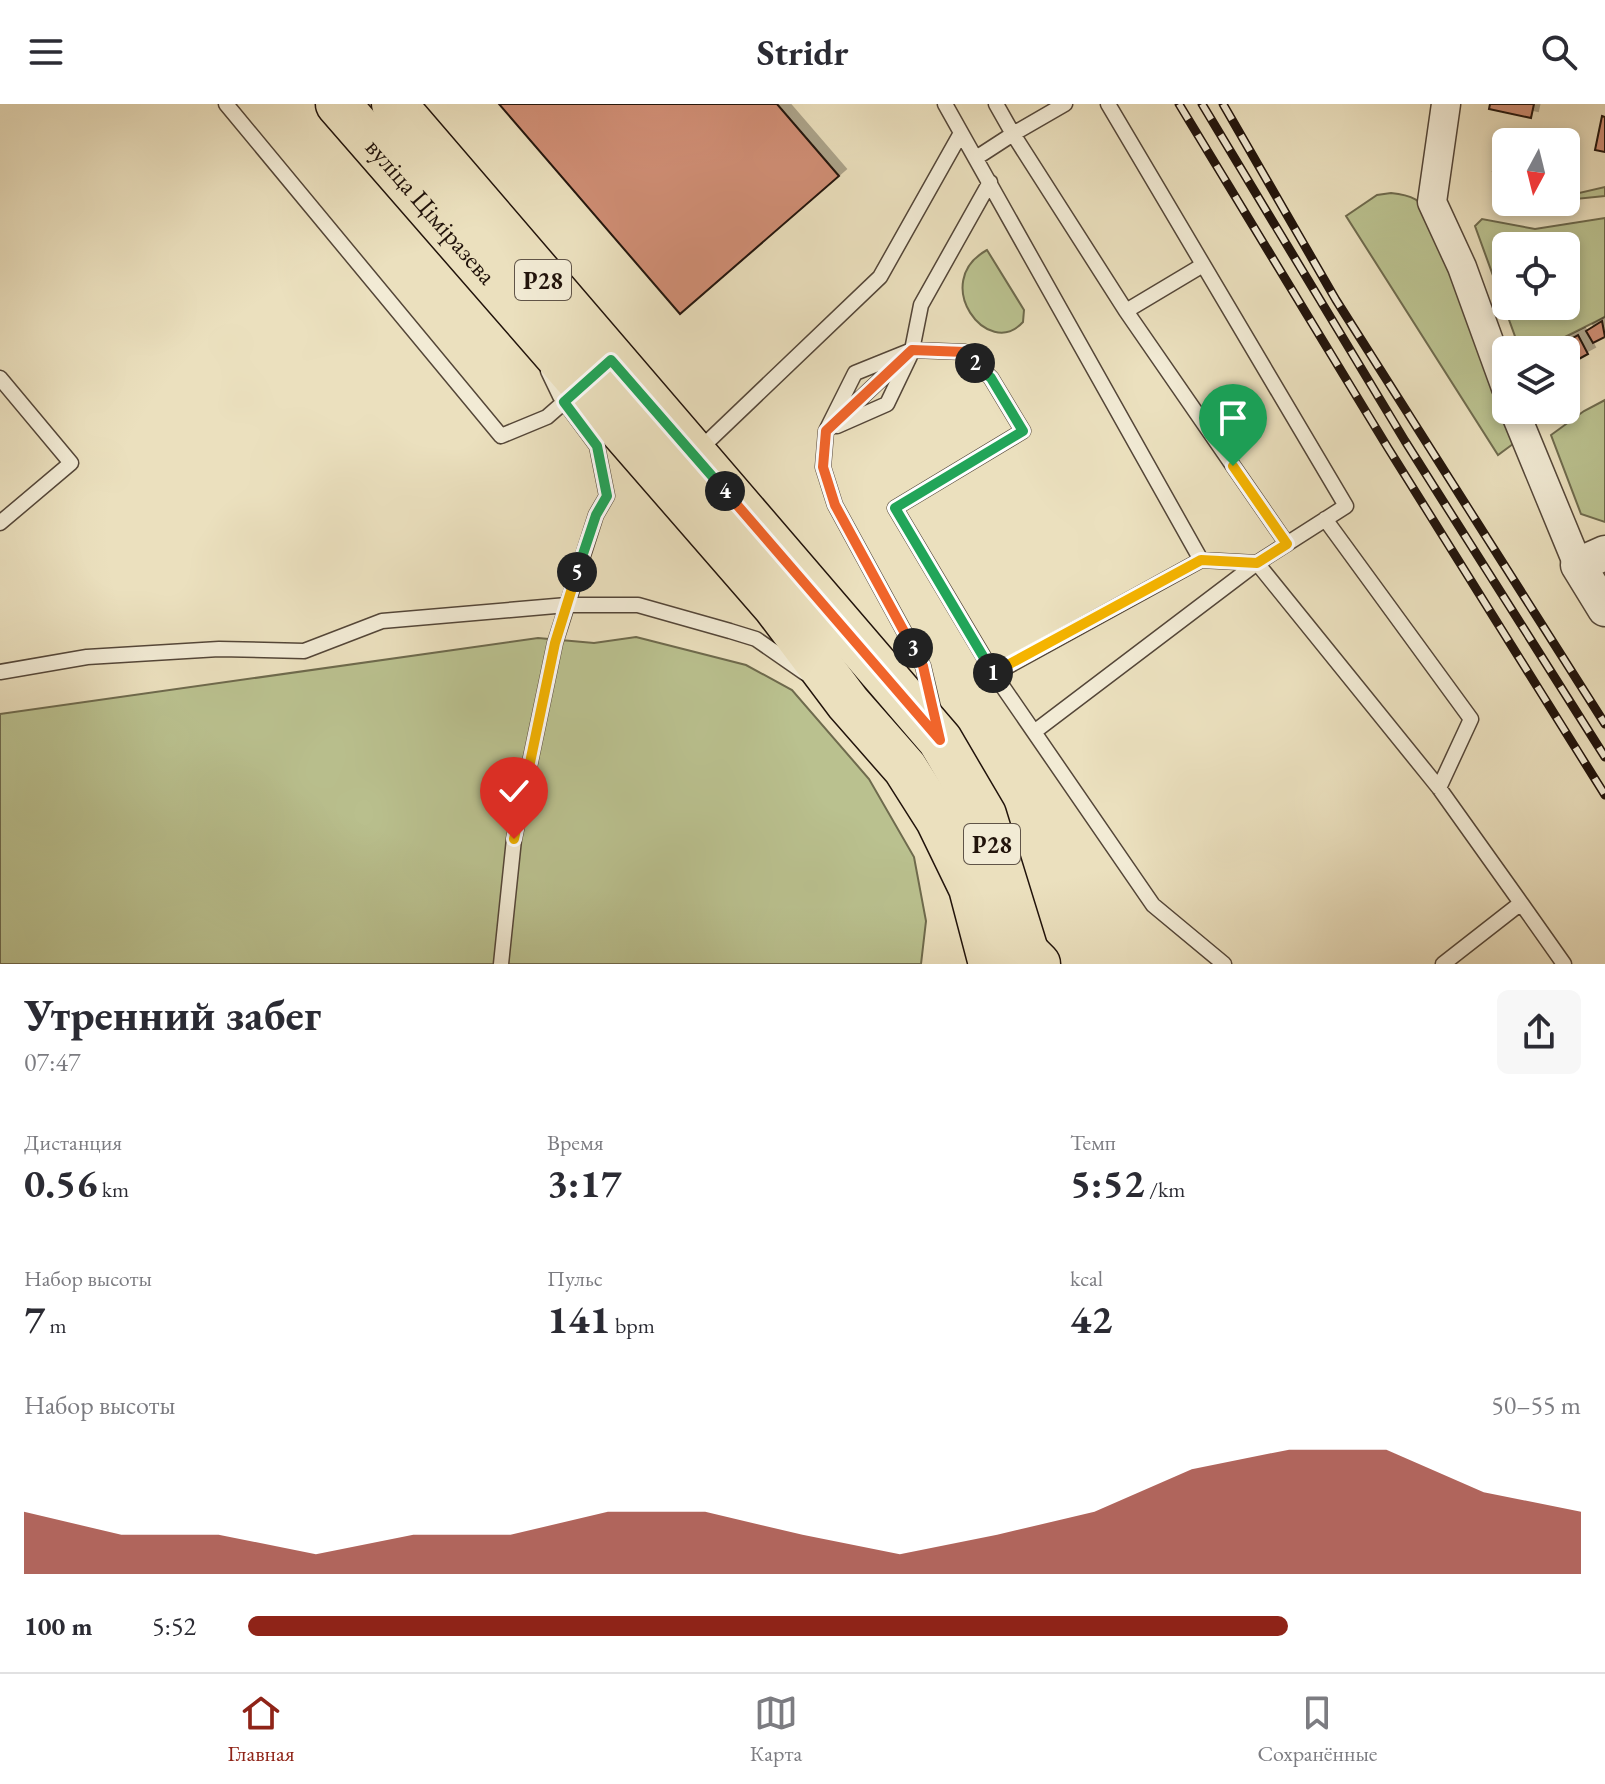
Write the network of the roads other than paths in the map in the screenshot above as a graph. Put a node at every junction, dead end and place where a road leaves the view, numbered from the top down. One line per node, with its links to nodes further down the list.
1 (226, 104): 17 (lane)
2 (338, 104): 17 (main road, вуліца Ціміразева / Р28)
3 (394, 104): 17 (main road, вуліца Ціміразева / Р28)
4 (945, 104): 9 (lane)
5 (996, 104): 10 (lane)
6 (1065, 104): 10 (lane)
7 (1108, 104): 13 (lane)
8 (1446, 104): 16 (street)
9 (961, 133): 11 (lane); 21 (lane)
10 (1013, 134): 11 (lane); 14 (lane)
11 (976, 158): 12 (lane)
12 (990, 182): 15 (lane); 27 (lane)
13 (1203, 265): 14 (lane); 23 (lane)
14 (1126, 311): 25 (lane)
15 (912, 350): 20 (lane); 20 (lane); 20 (lane); 32 (lane)
16 (1492, 350)
17 (591, 379): 21 (main road, вуліца Ціміразева / Р28); 22 (main road, вуліца Ціміразева / Р28); 29 (lane)
18 (2, 384): 24 (lane)
19 (1521, 424): 26 (street)
20 (826, 431): 35 (lane)
21 (693, 455): 22 (lane); 35 (main road, Р28)
22 (685, 504): 33 (main road, Р28)
23 (1325, 519): 25 (lane); 36 (lane)
24 (0, 523)
25 (1287, 544): 28 (lane)
26 (1591, 559): 30 (street)
27 (1201, 560): 28 (lane); 32 (lane)
28 (1257, 563): 34 (lane); 36 (lane)
29 (567, 605): 31 (lane); 33 (lane); 40 (lane)
30 (1605, 609)
31 (0, 672)
32 (994, 674): 34 (lane)
33 (848, 703): 37 (main road, Р28)
34 (1034, 732): 42 (lane)
35 (940, 740): 39 (main road, Р28)
36 (1439, 788): 38 (lane)
37 (971, 888): 39 (main road, Р28); 41 (main road, Р28)
38 (1521, 903): 43 (lane); 44 (lane)
39 (1022, 962)
40 (501, 964)
41 (958, 964)
42 (1224, 964)
43 (1443, 964)
44 (1564, 964)

